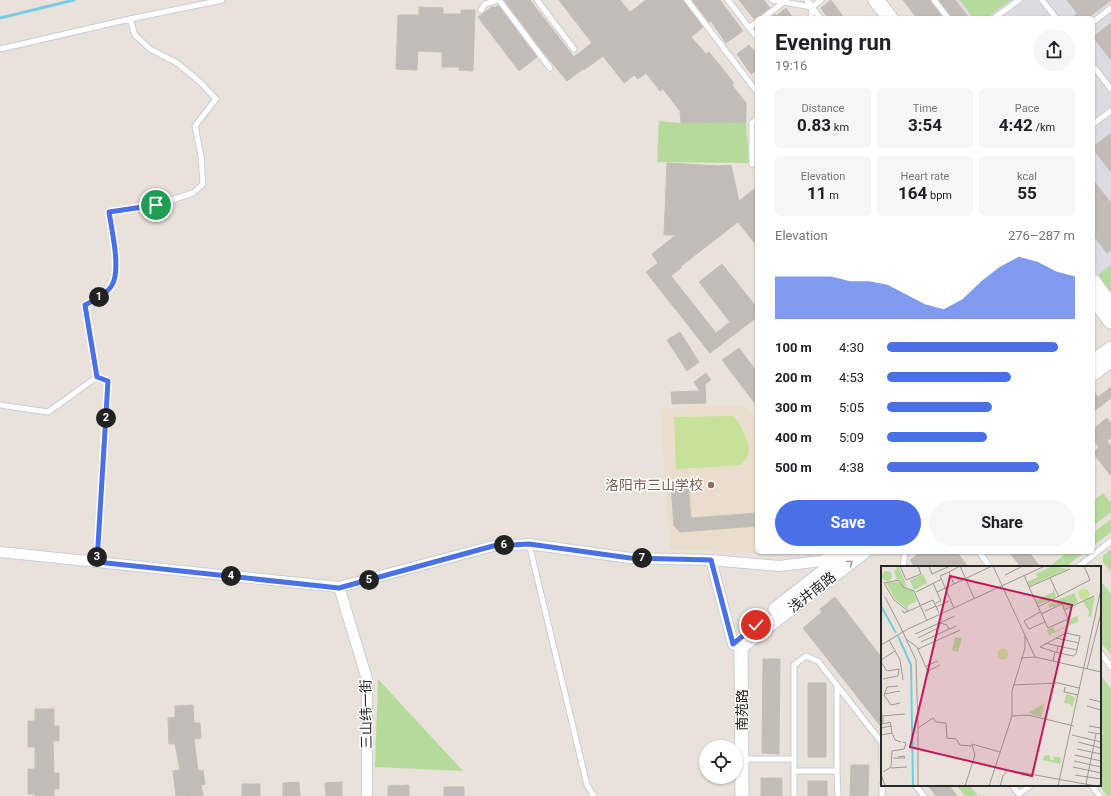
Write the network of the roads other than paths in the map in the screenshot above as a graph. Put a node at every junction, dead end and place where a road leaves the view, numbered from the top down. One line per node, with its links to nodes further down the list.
1 (222, 0): 26 (lane)
2 (498, 0): 17 (lane); 33 (lane)
3 (537, 0): 31 (lane)
4 (687, 0): 35 (lane)
5 (728, 0): 29 (lane)
6 (772, 0): 14 (lane)
7 (807, 0): 15 (lane)
8 (821, 0): 15 (lane)
9 (864, 0): 21 (main road)
10 (876, 0): 22 (main road)
11 (934, 0): 23 (lane)
12 (1019, 0): 24 (lane)
13 (1042, 0): 25 (lane)
14 (784, 2): 15 (lane); 18 (lane)
15 (812, 7): 19 (lane); 20 (lane)
16 (1111, 8): 27 (lane)
17 (481, 10)
18 (766, 16)
19 (811, 16)
20 (819, 16)
21 (876, 16)
22 (888, 16)
23 (946, 16)
24 (997, 16)
25 (1054, 16)
26 (130, 19): 32 (lane); 49 (lane)
27 (1095, 20)
28 (755, 24): 29 (lane)
29 (749, 28): 30 (lane)
30 (755, 36)
31 (574, 49)
32 (0, 50)
33 (550, 68)
34 (1095, 69): 36 (lane)
35 (755, 89)
36 (1111, 89)
37 (1111, 111): 39 (lane)
38 (755, 121): 40 (lane)
39 (1095, 123)
40 (752, 164)
41 (1095, 285): 43 (main road)
42 (1095, 301): 44 (main road)
43 (1111, 306)
44 (1111, 322)
45 (1111, 348): 46 (street)
46 (1095, 360)
47 (1111, 360): 48 (street)
48 (1095, 372)
49 (97, 377): 50 (lane); 62 (lane)
50 (0, 405)
51 (1111, 541): 60 (lane)
52 (529, 544): 61 (street); 66 (street); 85 (lane)
53 (0, 552): 62 (street)
54 (841, 554): 61 (street)
55 (845, 554): 67 (street, 浅井南路)
56 (861, 554): 67 (street, 浅井南路, one-way to 56)
57 (905, 554): 63 (lane)
58 (980, 554): 64 (lane)
59 (1094, 554): 65 (lane)
60 (1095, 554)
61 (714, 560): 67 (street)
62 (97, 562): 66 (street)
63 (903, 566)
64 (989, 566)
65 (1079, 566)
66 (339, 588): 84 (street, 三山纬一街)
67 (737, 644): 71 (street, 南苑路); 72 (street, 南苑路)
68 (1101, 653): 69 (lane)
69 (1111, 667)
70 (837, 685): 73 (lane); 75 (lane); 77 (lane)
71 (735, 740)
72 (739, 740)
73 (881, 741)
74 (743, 759): 75 (lane)
75 (794, 759): 76 (lane)
76 (794, 771): 77 (lane); 88 (lane)
77 (837, 771): 89 (lane)
78 (735, 784): 86 (street)
79 (741, 784): 87 (street, 南苑路)
80 (916, 786): 90 (lane)
81 (1013, 786): 82 (lane)
82 (1030, 786)
83 (1092, 786): 91 (lane)
84 (367, 796)
85 (594, 796)
86 (735, 796)
87 (742, 796)
88 (794, 796)
89 (838, 796)
90 (924, 796)
91 (1100, 796)

